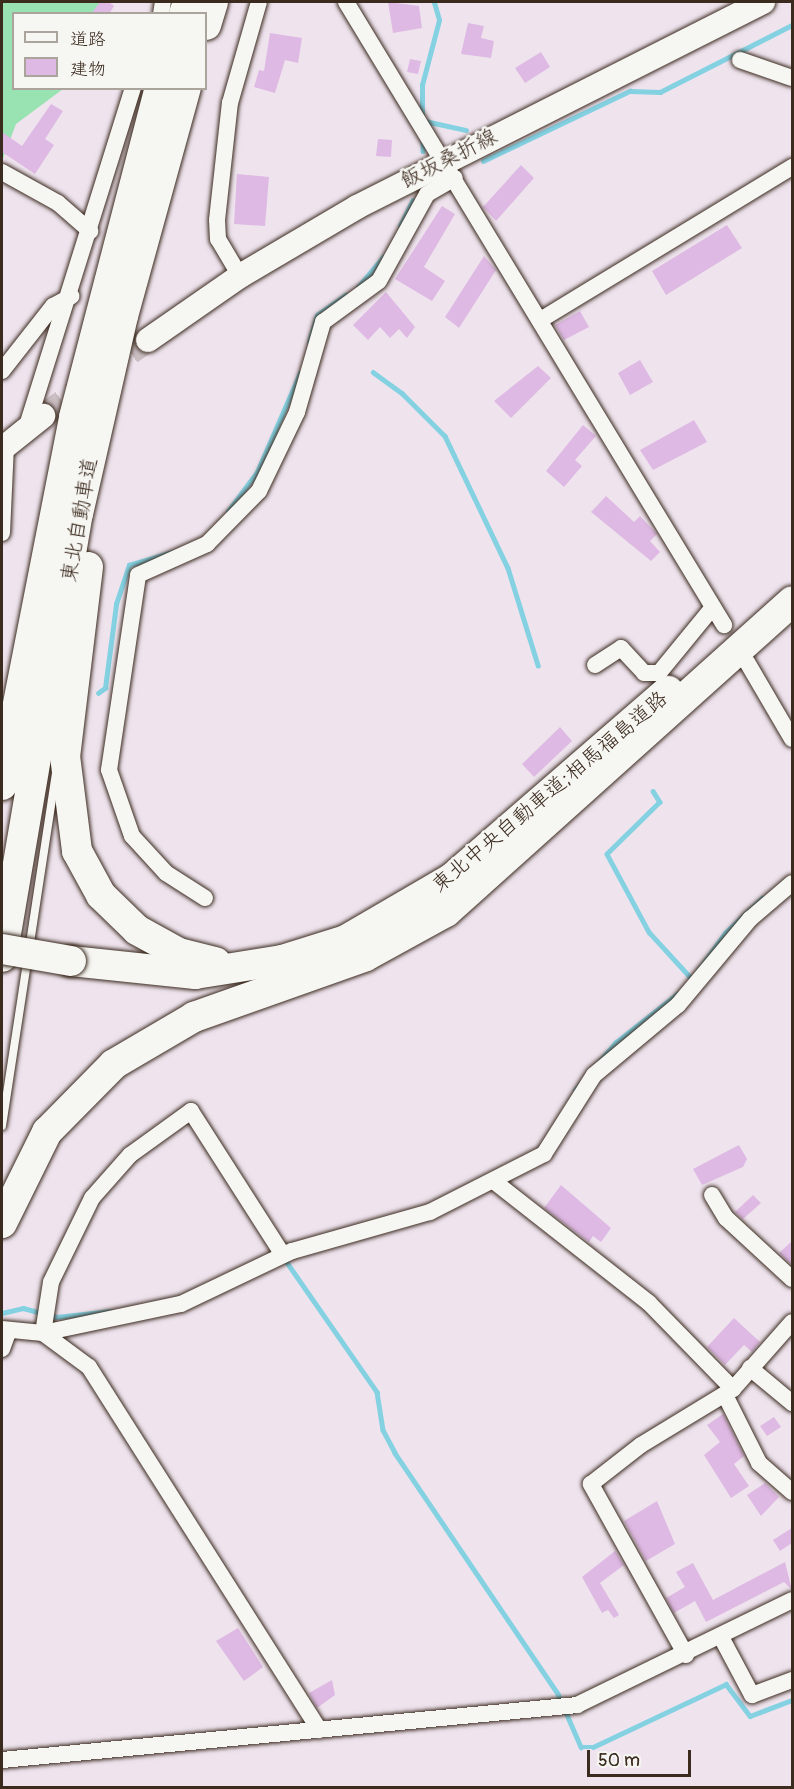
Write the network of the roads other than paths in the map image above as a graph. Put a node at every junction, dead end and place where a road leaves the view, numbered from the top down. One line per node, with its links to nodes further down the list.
1 (213, 2): 5 (highway)
2 (259, 2): 15 (street)
3 (346, 2): 12 (street)
4 (763, 2): 12 (main road, 飯坂桑折線)
5 (207, 22)
6 (740, 60): 7 (street)
7 (792, 78)
8 (132, 90): 14 (street)
9 (159, 90): 23 (highway, 東北自動車道)
10 (185, 90): 20 (highway, 東北自動車道)
11 (792, 167): 17 (street)
12 (450, 170): 15 (main road, 飯坂桑折線); 17 (street); 36 (street)
13 (2, 172): 14 (street)
14 (90, 231): 16 (street)
15 (240, 276): 18 (main road, 飯坂桑折線)
16 (72, 296): 19 (street); 21 (street)
17 (542, 319): 27 (street)
18 (148, 340)
19 (2, 371)
20 (99, 420): 31 (highway); 38 (highway, 東北自動車道)
21 (34, 423): 22 (main road)
22 (4, 447): 24 (street)
23 (56, 505): 33 (highway); 34 (highway, 東北自動車道)
24 (2, 533)
25 (792, 582): 41 (highway, 東北中央自動車道;相馬福島道路)
26 (792, 602): 41 (highway, 東北中央自動車道;相馬福島道路)
27 (713, 607): 28 (street); 30 (street)
28 (724, 625)
29 (747, 662): 32 (street)
30 (595, 665)
31 (68, 718): 41 (highway); 42 (lane)
32 (792, 738)
33 (2, 741)
34 (2, 785)
35 (792, 883): 43 (street)
36 (205, 898)
37 (2, 949): 40 (highway, bridge)
38 (2, 957)
39 (2, 966): 40 (highway)
40 (70, 969): 41 (highway)
41 (292, 970): 45 (highway)
42 (2, 1126)
43 (496, 1183): 46 (street); 53 (street)
44 (712, 1195): 47 (street)
45 (2, 1223)
46 (280, 1252): 48 (street); 48 (street)
47 (792, 1279)
48 (44, 1319): 50 (street); 60 (street)
49 (792, 1322): 52 (street)
50 (4, 1330): 51 (street)
51 (2, 1349)
52 (750, 1368): 53 (street); 54 (street)
53 (729, 1392): 55 (street); 58 (street)
54 (792, 1403)
55 (792, 1492)
56 (792, 1600): 57 (street)
57 (721, 1637): 58 (street); 59 (street)
58 (686, 1655): 60 (street)
59 (792, 1680)
60 (319, 1730): 61 (street)
61 (2, 1760)

